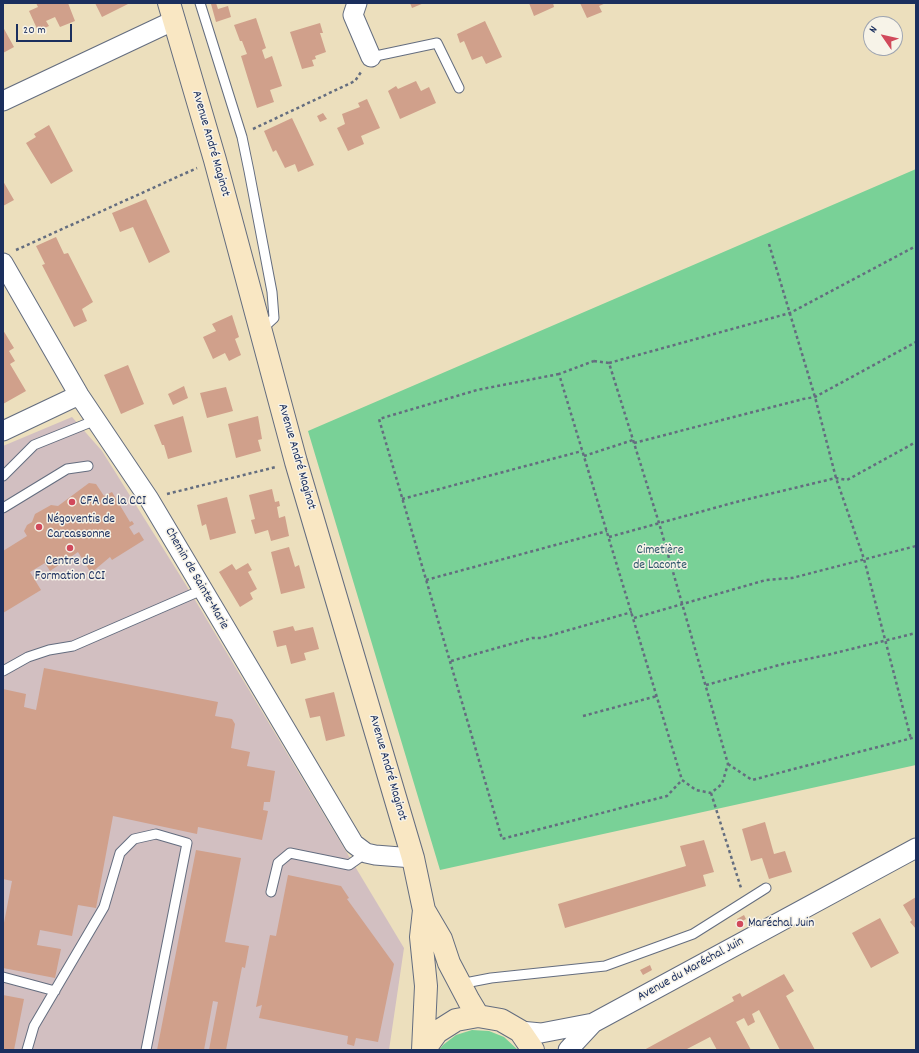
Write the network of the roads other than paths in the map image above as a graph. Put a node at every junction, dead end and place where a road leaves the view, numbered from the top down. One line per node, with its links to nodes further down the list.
1 (200, 3): 8 (lane)
2 (356, 3): 4 (street)
3 (172, 12): 6 (street); 8 (street, Avenue André Maginot)
4 (371, 57): 5 (lane)
5 (459, 88)
6 (3, 101)
7 (7, 258): 9 (street, Chemin de Sainte-Marie)
8 (261, 330): 19 (street, Avenue André Maginot)
9 (79, 395): 10 (street, Chemin de Sainte-Marie); 11 (street)
10 (96, 420): 13 (lane); 15 (street, Chemin de Sainte-Marie)
11 (3, 432)
12 (88, 466): 14 (lane)
13 (3, 476)
14 (3, 508)
15 (202, 590): 16 (lane); 18 (street, Chemin de Sainte-Marie)
16 (3, 671)
17 (916, 848): 27 (street, Avenue du Maréchal Juin)
18 (366, 853): 19 (street); 21 (lane)
19 (413, 858): 22 (street, Avenue André Maginot)
20 (766, 888): 24 (lane)
21 (271, 892)
22 (424, 910): 24 (street, Avenue André Maginot); 31 (street, Avenue André Maginot)
23 (3, 977): 25 (lane)
24 (460, 984): 26 (street, Avenue André Maginot)
25 (55, 991): 29 (lane); 30 (lane)
26 (478, 1016): 28 (street); 31 (street)
27 (593, 1024): 28 (street, Avenue du Maréchal Juin); 33 (street, Avenue du Maréchal Juin)
28 (520, 1031): 32 (street)
29 (26, 1050)
30 (146, 1050)
31 (424, 1050)
32 (533, 1050)
33 (568, 1050)

